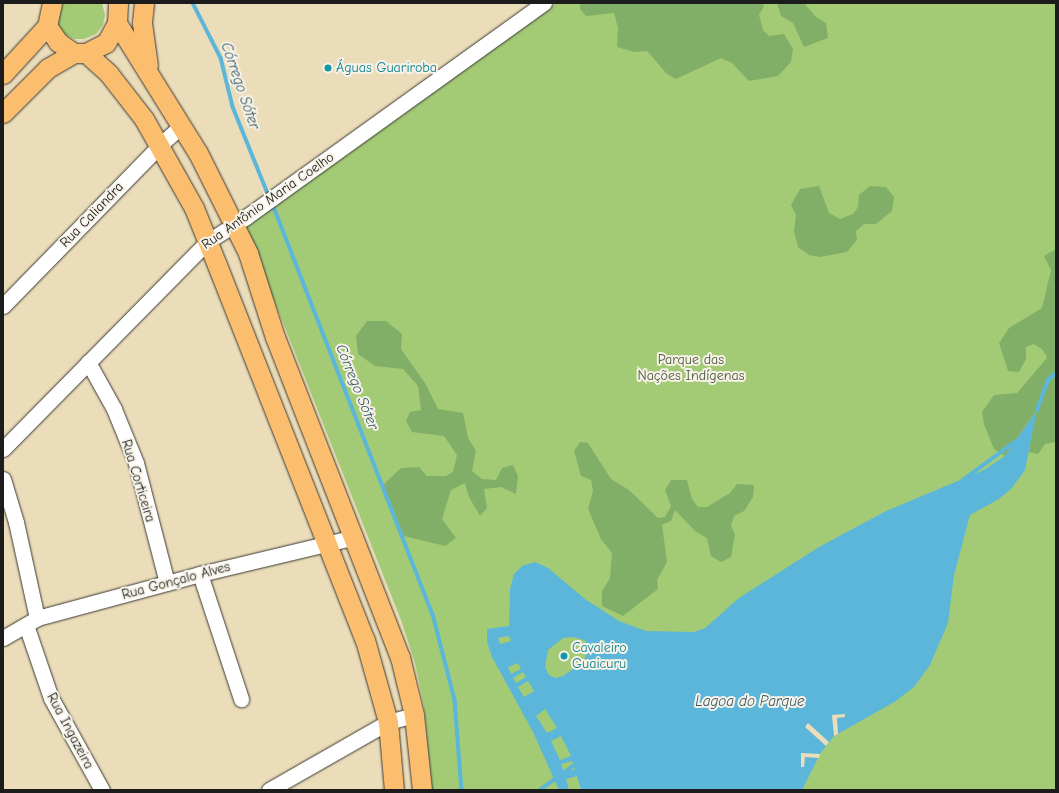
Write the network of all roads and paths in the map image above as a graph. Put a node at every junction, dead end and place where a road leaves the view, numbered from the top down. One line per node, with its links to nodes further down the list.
1 (119, 3): 5 (main road)
2 (144, 3): 8 (main road)
3 (544, 3): 12 (street, Rua Antônio Maria Coelho)
4 (48, 11): 6 (main road); 7 (main road)
5 (117, 23): 6 (main road); 8 (main road)
6 (80, 53): 9 (main road); 11 (main road)
7 (4, 71)
8 (150, 75): 10 (main road)
9 (3, 113)
10 (182, 126): 11 (street, Rua Caliandra); 12 (main road)
11 (160, 145): 13 (main road); 14 (street, Rua Caliandra)
12 (235, 224): 13 (street, Rua Antônio Maria Coelho); 18 (main road)
13 (207, 242): 15 (street, Rua Antônio Maria Coelho); 19 (main road)
14 (3, 306)
15 (88, 362): 16 (street, Rua Antônio Maria Coelho); 21 (street, Rua Corticeira)
16 (3, 449)
17 (3, 480): 22 (street, Rua Ingazeira)
18 (355, 537): 19 (street, Rua Gonçalo Alves); 25 (main road)
19 (329, 543): 20 (street, Rua Gonçalo Alves); 26 (main road)
20 (200, 574): 21 (street, Rua Gonçalo Alves); 24 (street)
21 (167, 583): 22 (street, Rua Gonçalo Alves)
22 (31, 621): 23 (street, Rua Gonçalo Alves); 27 (street, Rua Ingazeira)
23 (3, 638)
24 (241, 700)
25 (414, 715): 26 (street); 30 (main road)
26 (388, 722): 28 (street); 29 (main road)
27 (102, 790)
28 (269, 790)
29 (394, 790)
30 (422, 790)

